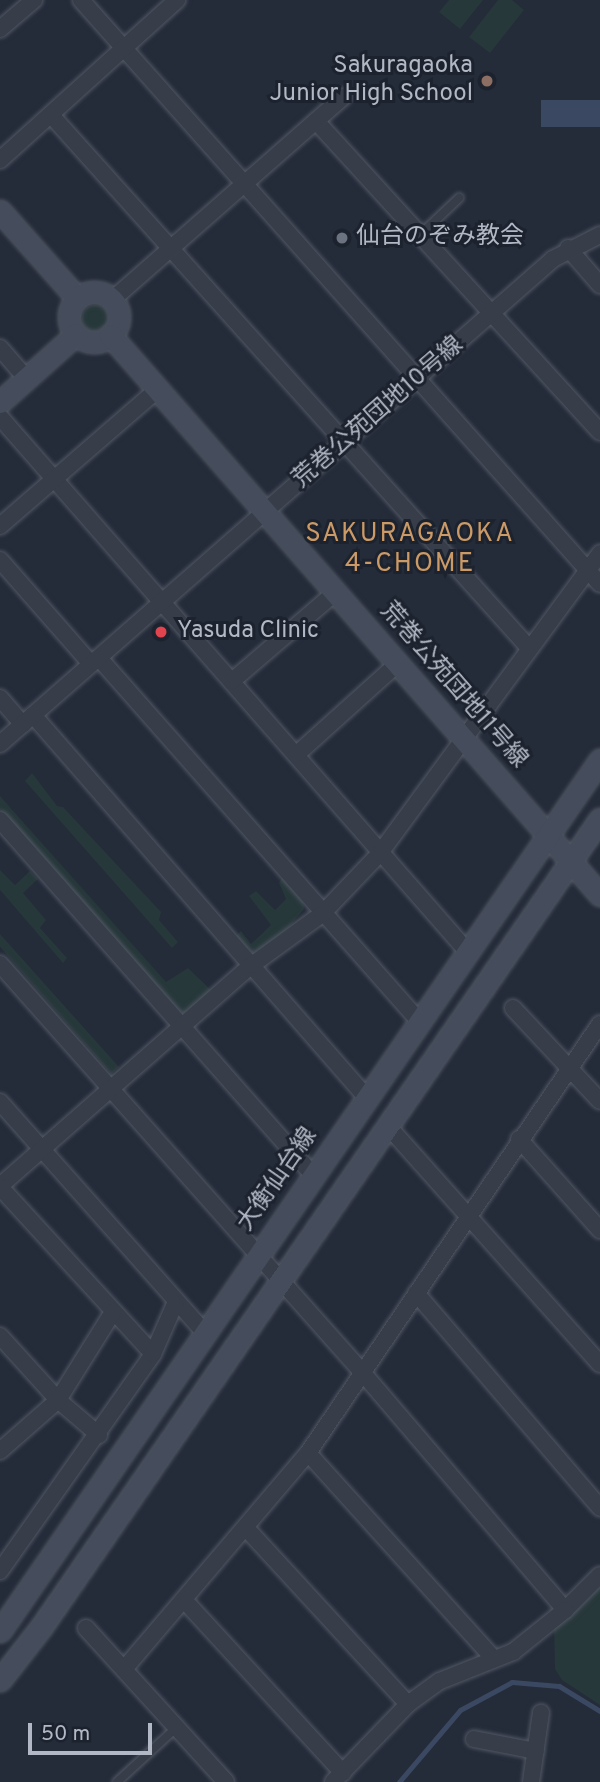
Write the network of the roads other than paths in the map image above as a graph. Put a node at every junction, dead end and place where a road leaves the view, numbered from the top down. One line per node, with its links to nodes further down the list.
1 (34, 0): 4 (street)
2 (81, 0): 5 (street)
3 (177, 0): 5 (street)
4 (0, 29)
5 (124, 49): 7 (street); 10 (street)
6 (343, 97): 8 (street)
7 (51, 115): 9 (street); 16 (street)
8 (316, 121): 10 (street); 13 (street)
9 (0, 160)
10 (244, 184): 16 (street); 25 (street)
11 (459, 198): 13 (lane)
12 (0, 211): 18 (main road)
13 (419, 234): 20 (street)
14 (600, 235): 15 (street, 荒巻公苑団地10号線)
15 (568, 248): 17 (street); 20 (street, 荒巻公苑団地10号線)
16 (170, 250): 19 (street); 30 (street)
17 (600, 285)
18 (77, 299): 19 (main road); 21 (main road)
19 (112, 300): 22 (main road)
20 (492, 314): 25 (street, 荒巻公苑団地10号線); 29 (street)
21 (76, 334): 22 (main road); 24 (main road)
22 (110, 335): 26 (main road, 荒巻公苑団地11号線)
23 (0, 348): 24 (street)
24 (26, 378): 27 (main road)
25 (417, 380): 30 (street, 荒巻公苑団地10号線); 36 (street)
26 (158, 389): 31 (street); 32 (main road, 荒巻公苑団地11号線)
27 (0, 402)
28 (0, 417): 31 (street)
29 (600, 432)
30 (344, 443): 32 (street, 荒巻公苑団地10号線); 40 (street)
31 (54, 479): 33 (street); 39 (street)
32 (266, 512): 38 (main road, 荒巻公苑団地11号線); 39 (street, 荒巻公苑団地10号線)
33 (0, 526)
34 (600, 553): 36 (street)
35 (0, 560): 41 (street)
36 (588, 570): 37 (street); 40 (street)
37 (600, 584)
38 (336, 592): 42 (main road, 荒巻公苑団地11号線); 43 (street)
39 (164, 601): 41 (street, 荒巻公苑団地10号線); 43 (street)
40 (529, 648): 46 (street)
41 (95, 661): 45 (street, 荒巻公苑団地10号線); 56 (street)
42 (398, 663): 46 (main road, 荒巻公苑団地11号線); 48 (street)
43 (232, 681): 48 (street)
44 (0, 698): 45 (street)
45 (28, 719): 47 (street, 荒巻公苑団地10号線); 59 (street)
46 (466, 741): 52 (main road, 荒巻公苑団地11号線); 53 (street)
47 (0, 744)
48 (296, 755): 53 (street)
49 (600, 760): 52 (main road, 大衡仙台線)
50 (600, 819): 54 (main road)
51 (0, 820): 63 (street)
52 (547, 835): 54 (main road, 荒巻公苑団地11号線); 57 (main road, 大衡仙台線)
53 (380, 853): 56 (street); 57 (street)
54 (570, 861): 55 (main road, 荒巻公苑団地11号線); 69 (main road)
55 (600, 895)
56 (322, 914): 59 (street); 61 (street)
57 (467, 951): 61 (main road, 大衡仙台線)
58 (0, 964): 65 (street)
59 (252, 965): 63 (street); 66 (street)
60 (513, 1008): 64 (street)
61 (419, 1021): 66 (main road, 大衡仙台線)
62 (600, 1024): 64 (street)
63 (182, 1026): 65 (street); 72 (street)
64 (571, 1068): 67 (street); 70 (street)
65 (110, 1089): 71 (street); 76 (street)
66 (367, 1098): 72 (main road, 大衡仙台線)
67 (600, 1101)
68 (0, 1102): 71 (street)
69 (387, 1125): 74 (street); 77 (main road)
70 (519, 1139): 74 (street); 75 (street)
71 (42, 1149): 73 (street); 79 (street)
72 (313, 1175): 76 (main road, 大衡仙台線)
73 (0, 1187): 80 (street)
74 (470, 1216): 78 (street); 84 (street)
75 (600, 1230)
76 (257, 1256): 77 (street); 81 (main road, 大衡仙台線)
77 (279, 1281): 85 (street); 100 (main road)
78 (415, 1293): 85 (street); 90 (street)
79 (176, 1304): 81 (street); 83 (street)
80 (113, 1312): 83 (street); 86 (street)
81 (205, 1333): 97 (main road, 大衡仙台線)
82 (0, 1336): 86 (street)
83 (153, 1354): 87 (street)
84 (600, 1364)
85 (362, 1372): 89 (street); 95 (street)
86 (58, 1400): 87 (street); 88 (street)
87 (99, 1435): 92 (street)
88 (0, 1451)
89 (308, 1453): 91 (street); 98 (street)
90 (600, 1508)
91 (246, 1528): 94 (street); 101 (street)
92 (0, 1571)
93 (600, 1575): 95 (street)
94 (184, 1600): 99 (street); 106 (street)
95 (565, 1609): 98 (street)
96 (86, 1628): 99 (street)
97 (0, 1631)
98 (493, 1658): 101 (street)
99 (125, 1668): 103 (street)
100 (0, 1680)
101 (408, 1704): 106 (street)
102 (541, 1713): 105 (street)
103 (177, 1727): 107 (lane); 108 (street)
104 (474, 1739): 105 (street)
105 (536, 1751): 109 (street)
106 (338, 1777)
107 (117, 1782)
108 (226, 1782)
109 (531, 1782)

